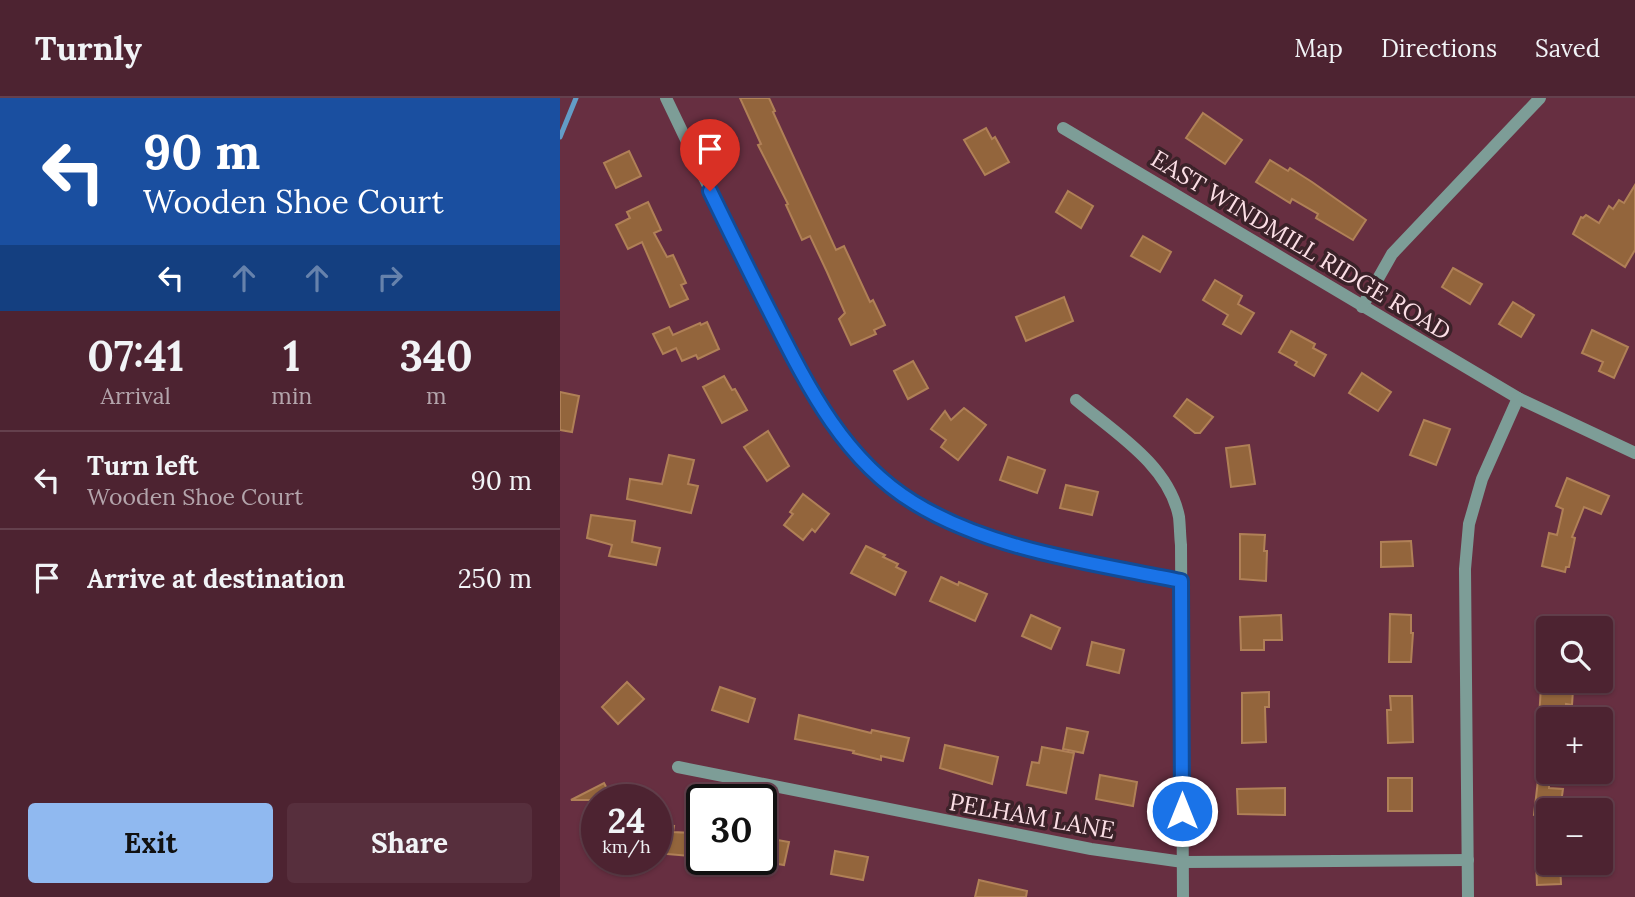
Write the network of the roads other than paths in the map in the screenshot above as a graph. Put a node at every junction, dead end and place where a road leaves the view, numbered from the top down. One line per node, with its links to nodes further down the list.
1 (666, 98): 8 (street)
2 (1540, 98): 4 (street)
3 (1063, 128): 4 (street, EAST WINDMILL RIDGE ROAD)
4 (1362, 307): 5 (street, EAST WINDMILL RIDGE ROAD)
5 (1518, 398): 7 (street, EAST WINDMILL RIDGE ROAD); 10 (street)
6 (1076, 400): 8 (street)
7 (1635, 453)
8 (1181, 581): 11 (street)
9 (678, 767): 11 (street, PELHAM LANE)
10 (1468, 860): 11 (street, PELHAM LANE); 13 (street)
11 (1183, 862): 12 (street)
12 (1183, 897)
13 (1468, 897)

